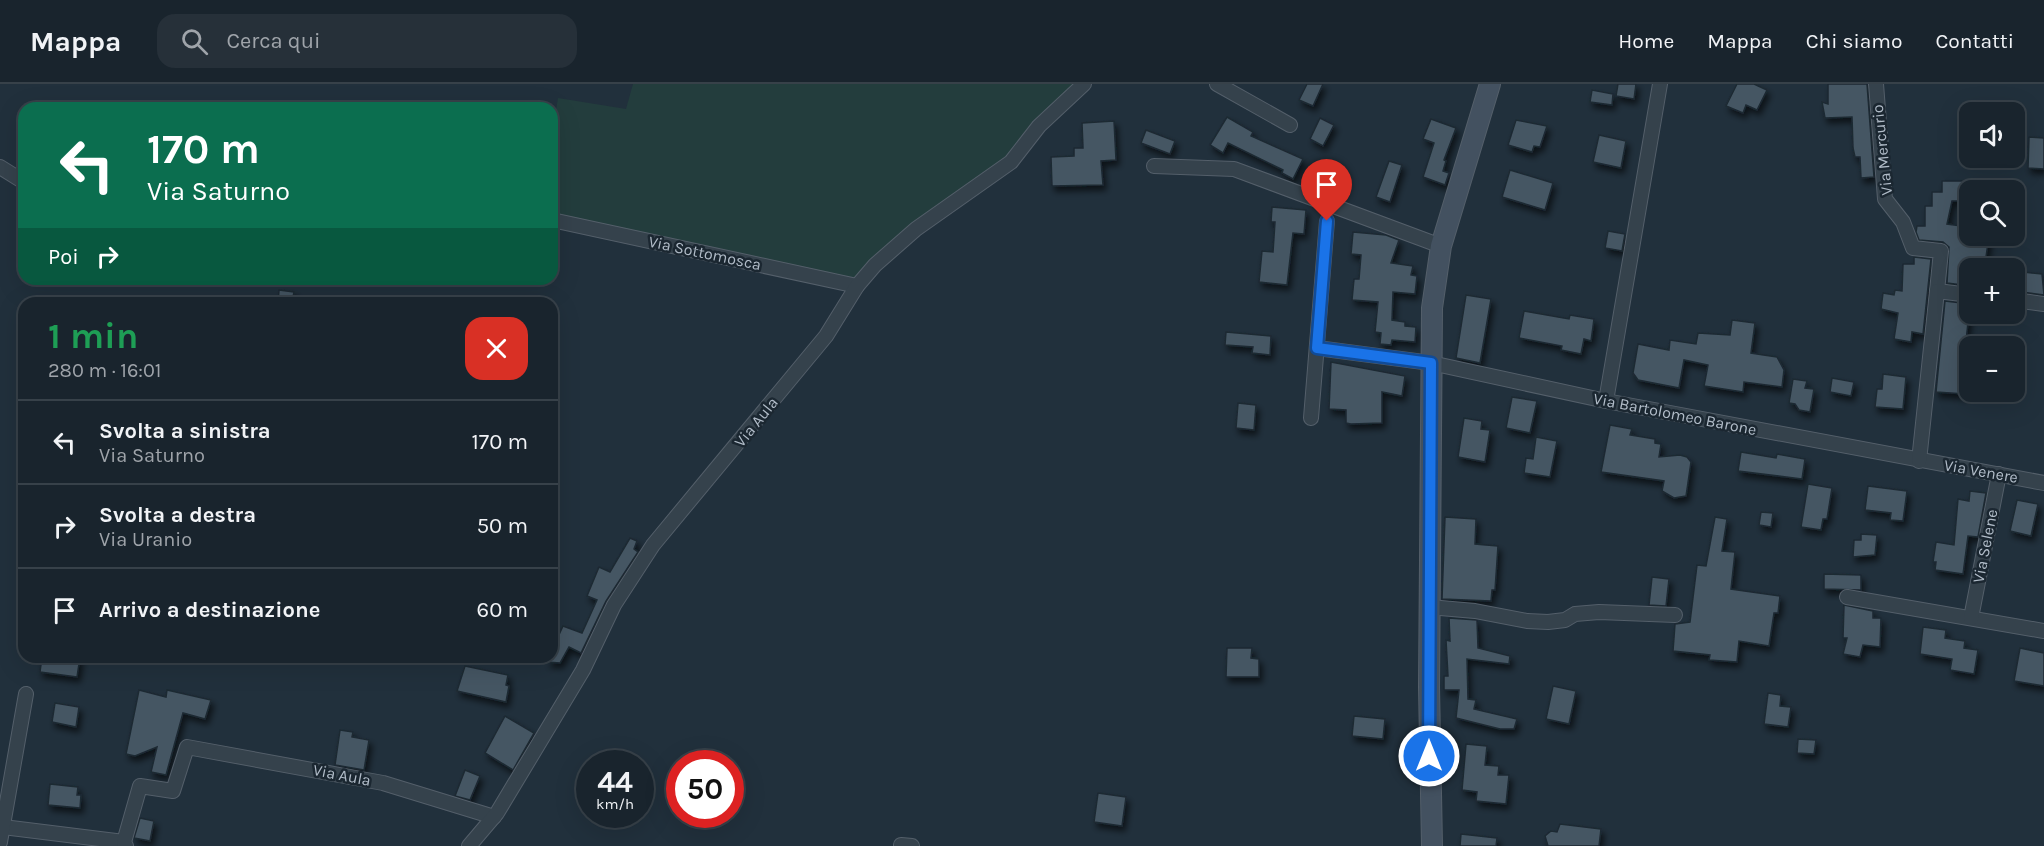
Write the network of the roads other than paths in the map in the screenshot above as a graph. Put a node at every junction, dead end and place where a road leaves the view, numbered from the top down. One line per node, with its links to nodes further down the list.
1 (1084, 84): 13 (street, Via Aula)
2 (1217, 84): 6 (street)
3 (1490, 84): 12 (main road)
4 (1660, 84): 20 (street)
5 (1876, 84): 14 (street, Via Mercurio)
6 (1290, 125)
7 (1154, 166): 12 (street)
8 (0, 167): 9 (street)
9 (18, 178)
10 (558, 221): 13 (street, Via Sottomosca)
11 (1327, 221): 18 (street)
12 (1441, 246): 19 (main road)
13 (857, 286): 31 (street, Via Aula)
14 (1937, 291): 15 (street); 22 (street, Via Mercurio)
15 (1959, 294)
16 (2025, 301): 17 (street)
17 (2044, 304)
18 (1317, 348): 19 (street, Via Bartolomeo Barone); 21 (street)
19 (1431, 363): 20 (street, Via Bartolomeo Barone); 26 (main road)
20 (1606, 401): 22 (street, Via Bartolomeo Barone)
21 (1311, 418)
22 (1919, 460): 23 (street, Via Venere)
23 (1999, 474): 24 (street, Via Venere); 28 (street, Via Selene)
24 (2044, 483)
25 (1847, 597): 28 (street)
26 (1429, 607): 27 (street); 36 (main road)
27 (1675, 615)
28 (1971, 618): 29 (street)
29 (2044, 631)
30 (26, 694): 32 (street)
31 (494, 817): 34 (street, Via Aula); 35 (street, Via Aula)
32 (3, 827): 33 (street); 34 (street)
33 (0, 842)
34 (125, 844)
35 (469, 846)
36 (1432, 846)

